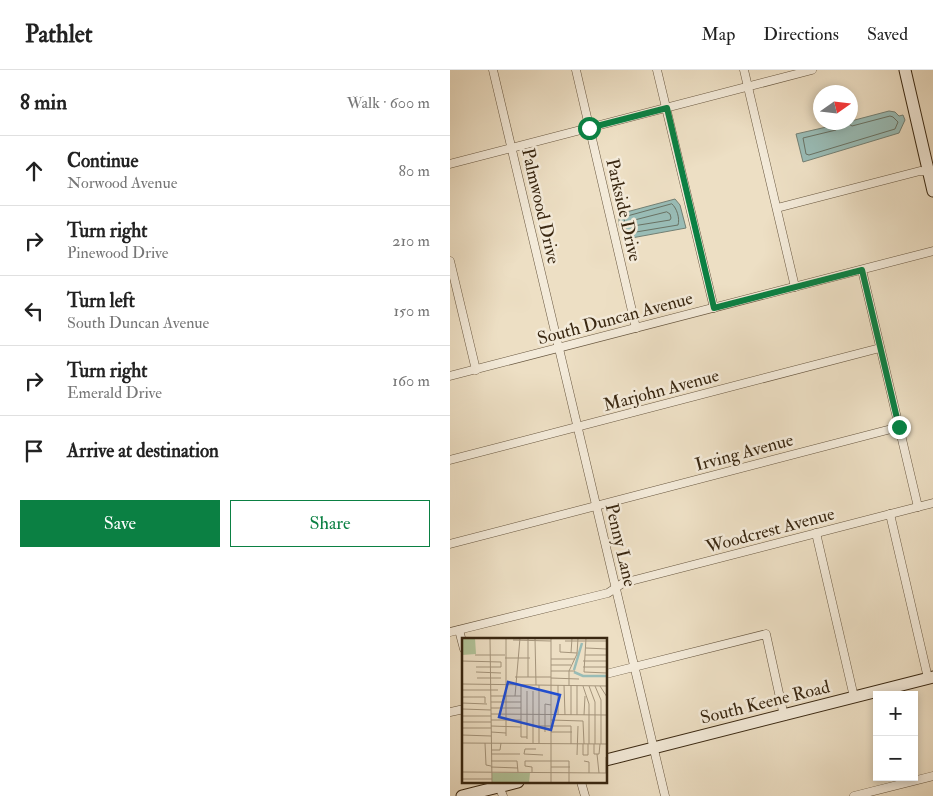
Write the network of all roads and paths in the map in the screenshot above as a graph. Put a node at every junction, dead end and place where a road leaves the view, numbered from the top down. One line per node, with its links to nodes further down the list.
1 (493, 70): 10 (street, Palmwood Drive)
2 (576, 70): 9 (street, Parkside Drive)
3 (658, 70): 8 (street)
4 (744, 70): 7 (street)
5 (812, 70): 7 (street)
6 (904, 70): 12 (main road)
7 (748, 87): 8 (street); 14 (street)
8 (667, 108): 9 (street); 19 (street)
9 (589, 128): 10 (street); 20 (street, Parkside Drive)
10 (512, 148): 11 (street); 22 (street, Palmwood Drive)
11 (450, 164)
12 (931, 172): 13 (main road); 14 (street)
13 (933, 191)
14 (777, 208): 18 (street)
15 (933, 251): 17 (street, South Duncan Avenue)
16 (450, 262): 23 (street)
17 (862, 270): 18 (street, South Duncan Avenue); 21 (street)
18 (795, 287): 19 (street, South Duncan Avenue)
19 (714, 308): 20 (street, South Duncan Avenue)
20 (636, 328): 22 (street, South Duncan Avenue)
21 (880, 348): 25 (street); 26 (street, Marjohn Avenue)
22 (559, 349): 23 (street, South Duncan Avenue); 26 (street, Penny Lane)
23 (476, 370): 24 (street, South Duncan Avenue)
24 (450, 376)
25 (899, 427): 29 (street, Irving Avenue); 30 (street)
26 (578, 428): 27 (street, Marjohn Avenue); 29 (street, Penny Lane)
27 (450, 460)
28 (933, 503): 30 (street, Woodcrest Avenue)
29 (597, 506): 33 (street, Irving Avenue); 34 (street, Penny Lane)
30 (918, 507): 31 (street, Woodcrest Avenue)
31 (890, 514): 32 (street, Woodcrest Avenue); 40 (street)
32 (816, 533): 34 (street, Woodcrest Avenue); 41 (street)
33 (450, 544)
34 (616, 588): 35 (street, Woodcrest Avenue); 38 (street, Penny Lane)
35 (459, 630): 36 (street, Woodcrest Avenue); 37 (street)
36 (450, 632)
37 (462, 641)
38 (635, 667): 39 (street); 42 (street); 43 (street, Penny Lane)
39 (608, 674)
40 (931, 677): 41 (main road, South Keene Road)
41 (854, 697): 42 (main road, South Keene Road)
42 (784, 716): 43 (main road, South Keene Road)
43 (654, 749): 44 (main road, South Keene Road); 49 (street, Penny Lane)
44 (608, 760)
45 (933, 776): 50 (street)
46 (512, 784): 47 (main road)
47 (500, 788): 48 (main road)
48 (462, 796)
49 (665, 796)
50 (854, 796)

